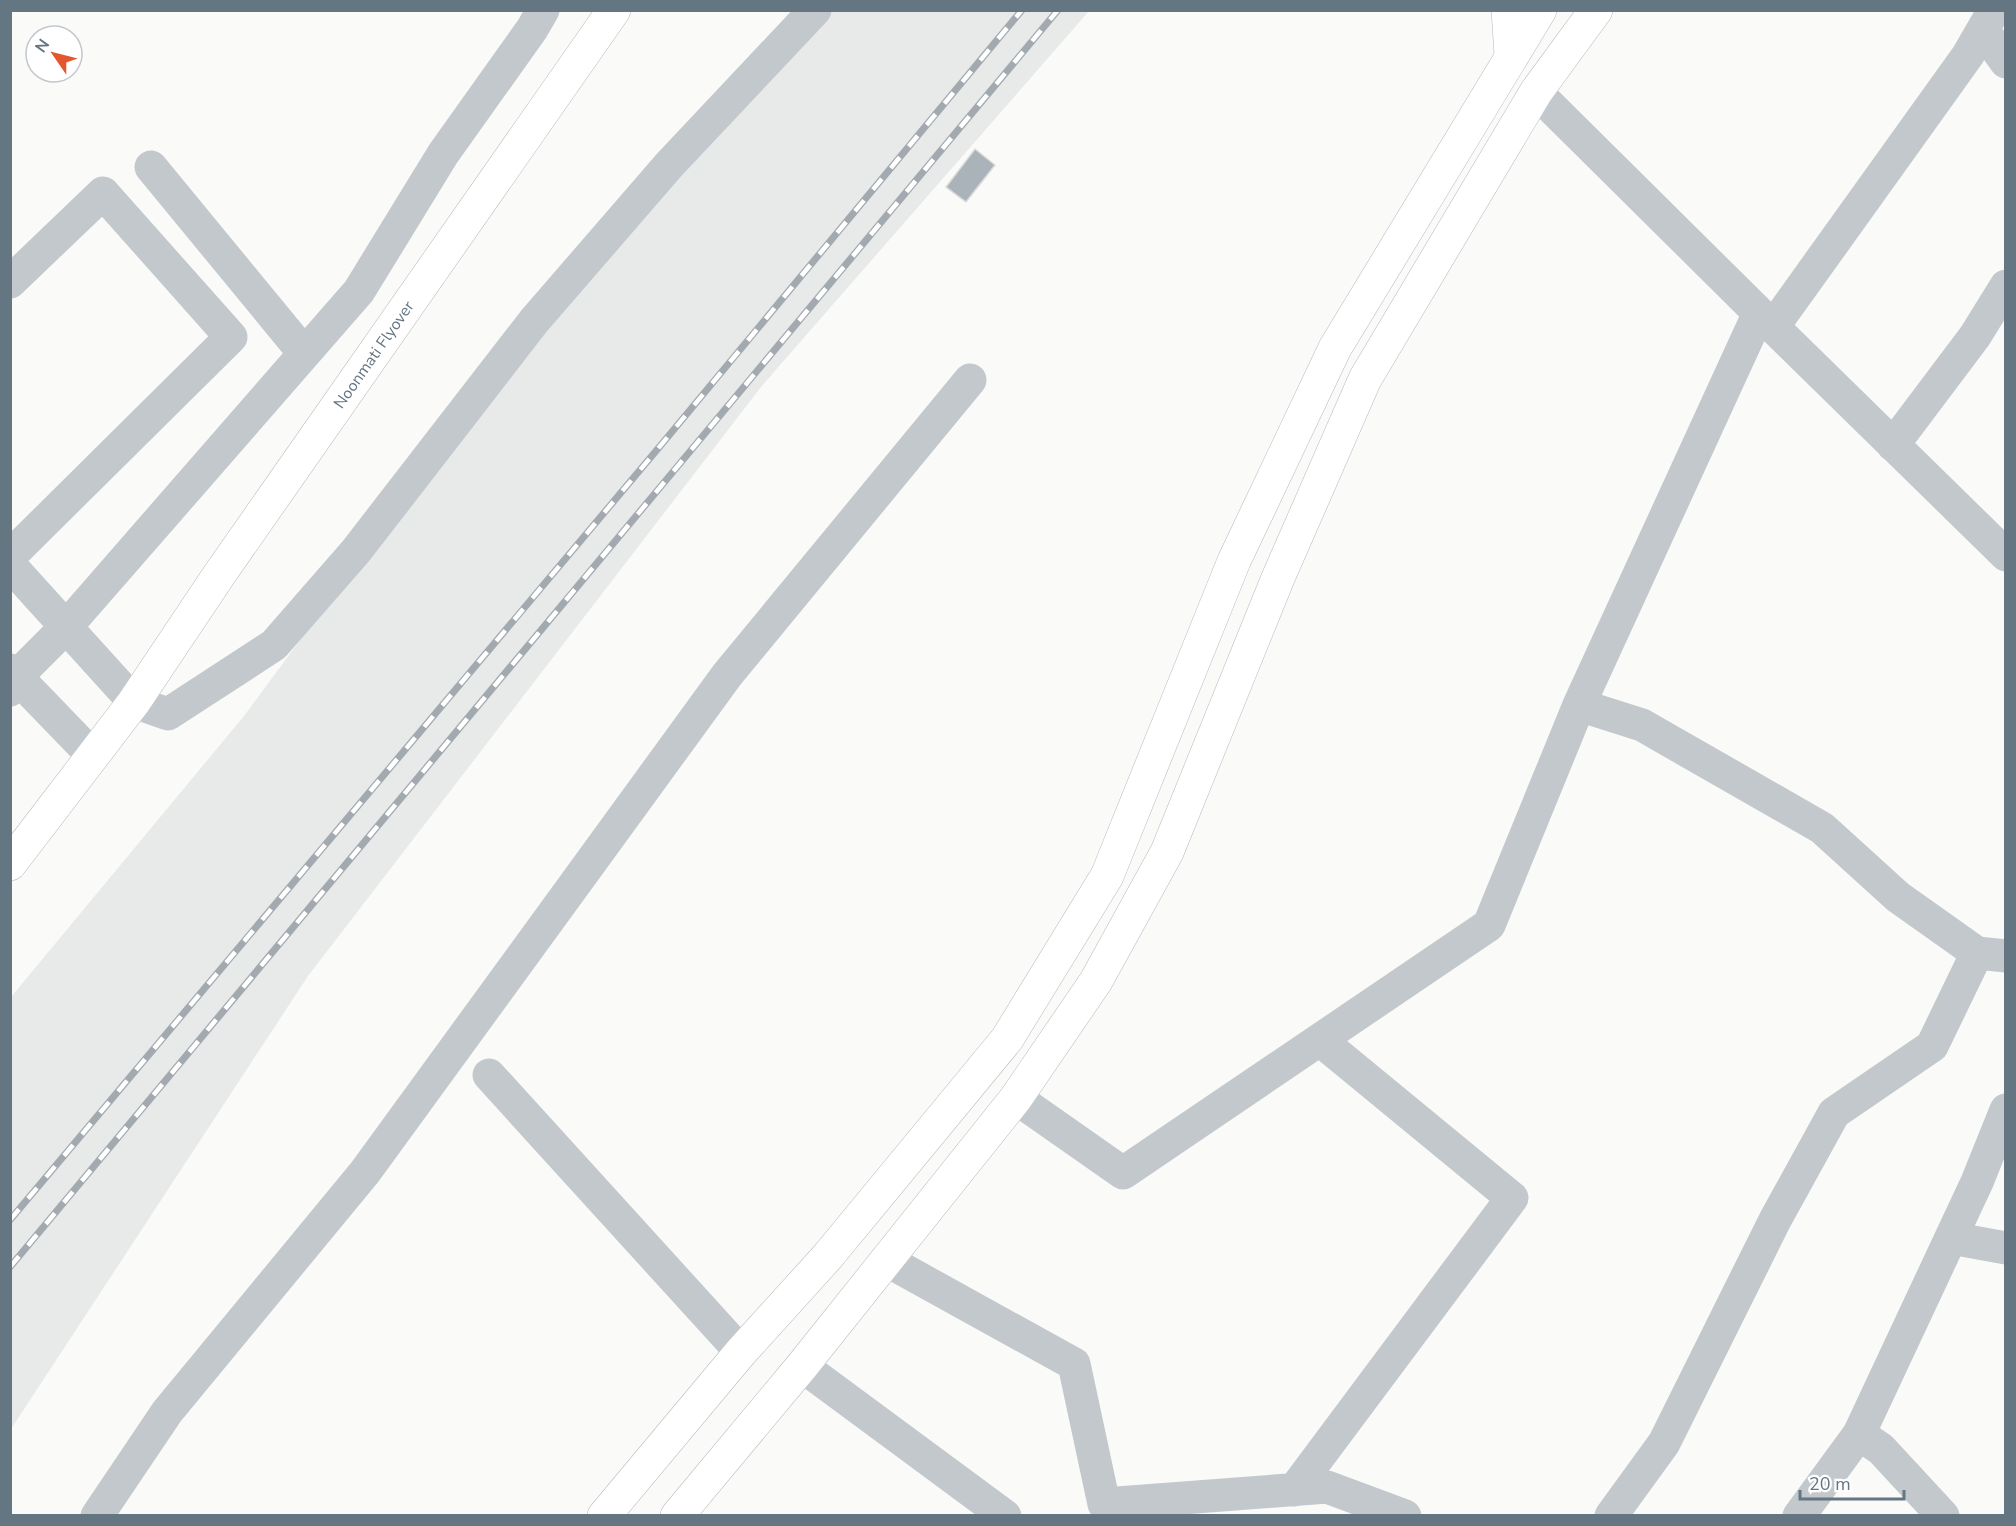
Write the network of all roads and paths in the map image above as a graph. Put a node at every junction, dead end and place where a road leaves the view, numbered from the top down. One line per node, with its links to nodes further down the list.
1 (543, 10): 15 (street)
2 (614, 10): 23 (main road, Noonmati Flyover)
3 (815, 10): 23 (street)
4 (1508, 10): 8 (main road)
5 (1540, 10): 8 (main road)
6 (1596, 10): 10 (main road)
7 (1989, 20): 9 (street); 14 (street)
8 (1511, 55): 35 (main road)
9 (2006, 62)
10 (1536, 92): 14 (street); 30 (main road)
11 (151, 167): 15 (street)
12 (10, 282): 19 (street)
13 (2006, 286): 17 (street)
14 (1766, 320): 17 (street); 24 (street)
15 (304, 353): 21 (street)
16 (970, 380): 39 (street)
17 (1893, 445): 18 (street)
18 (2006, 555)
19 (10, 556)
20 (10, 565): 21 (street)
21 (66, 627): 22 (street); 23 (street)
22 (13, 679): 25 (street)
23 (134, 702): 25 (main road, Noonmati Flyover)
24 (1579, 705): 27 (street); 28 (street)
25 (92, 755): 26 (main road, Noonmati Flyover)
26 (10, 864)
27 (1991, 954): 44 (street)
28 (1320, 1040): 30 (street); 38 (street)
29 (489, 1075): 35 (street)
30 (1016, 1098): 34 (main road)
31 (2006, 1110): 32 (street)
32 (1951, 1238): 33 (street); 37 (street)
33 (2006, 1248)
34 (886, 1260): 36 (main road); 38 (street)
35 (741, 1352): 40 (main road)
36 (802, 1366): 41 (main road); 42 (street)
37 (1859, 1434): 45 (street); 46 (street)
38 (1294, 1490): 43 (street)
39 (97, 1515)
40 (604, 1515)
41 (678, 1515)
42 (1005, 1515)
43 (1404, 1515)
44 (1611, 1515)
45 (1799, 1515)
46 (1943, 1515)

